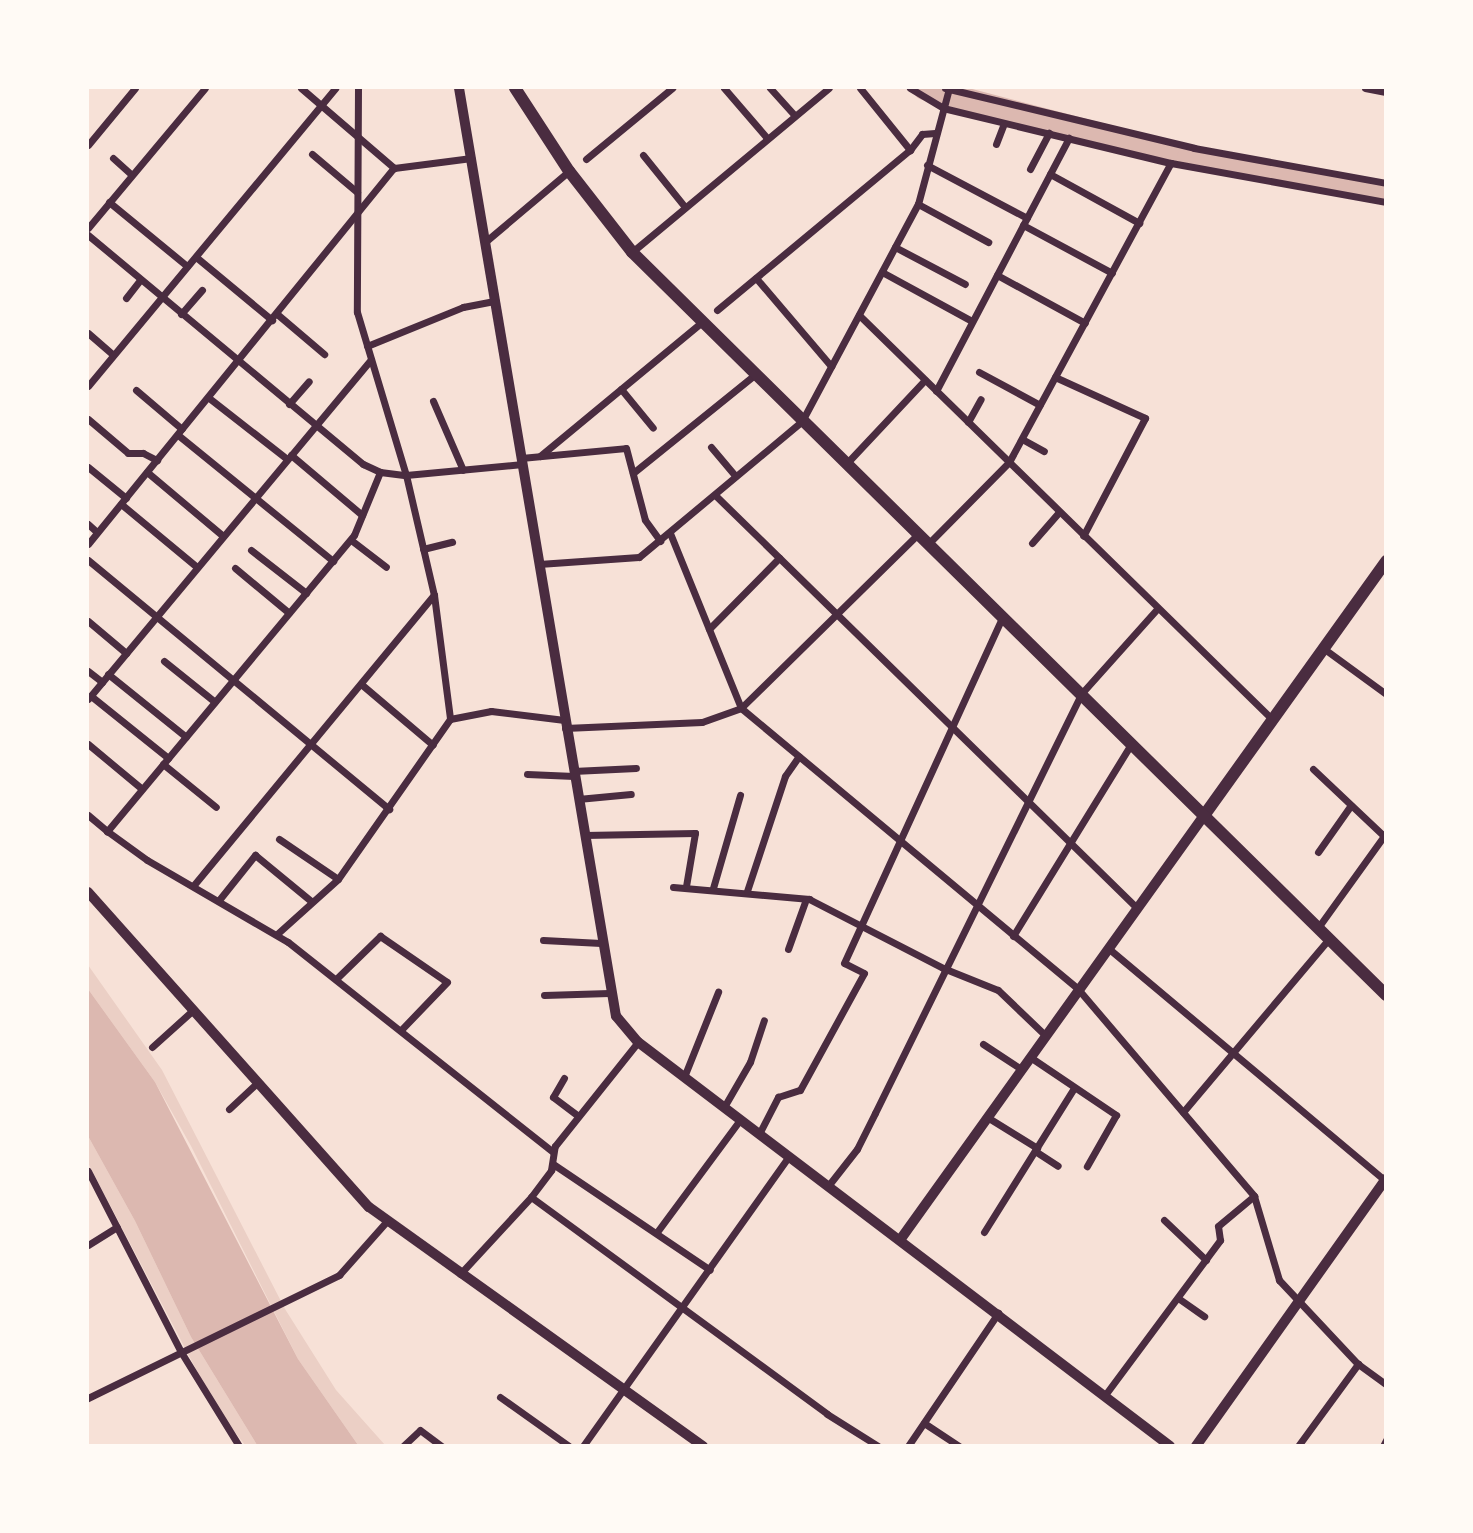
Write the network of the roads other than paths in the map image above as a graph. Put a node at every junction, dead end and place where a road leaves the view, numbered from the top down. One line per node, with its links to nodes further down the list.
1 (135, 88): 27 (street)
2 (205, 88): 40 (street)
3 (301, 88): 17 (street)
4 (335, 88): 17 (street)
5 (358, 88): 23 (street)
6 (459, 88): 32 (street)
7 (516, 88): 38 (main road)
8 (672, 88): 33 (street)
9 (724, 88): 24 (street)
10 (770, 88): 19 (street)
11 (829, 88): 19 (street)
12 (860, 88): 28 (street)
13 (910, 88): 18 (street)
14 (948, 88): 18 (street); 41 (street)
15 (1365, 88): 16 (street)
16 (1385, 92)
17 (321, 105): 23 (street); 56 (street)
18 (943, 108): 20 (street); 21 (street)
19 (794, 115): 24 (street)
20 (1004, 122): 22 (street); 26 (street)
21 (935, 133): 28 (street); 35 (street)
22 (1049, 133): 25 (street); 37 (street)
23 (357, 135): 36 (street); 42 (street)
24 (767, 138): 46 (street)
25 (1069, 138): 34 (street); 39 (street)
26 (996, 144)
27 (88, 145)
28 (910, 150): 61 (street)
29 (312, 154): 42 (street)
30 (643, 155): 46 (street)
31 (113, 158): 40 (street)
32 (471, 158): 36 (street); 52 (street)
33 (586, 159)
34 (1171, 163): 44 (street); 49 (street)
35 (927, 165): 45 (street); 48 (street)
36 (394, 168): 47 (street)
37 (1030, 169)
38 (569, 171): 52 (street); 55 (main road)
39 (1050, 174): 48 (street); 49 (street)
40 (132, 175): 43 (street)
41 (1385, 183)
42 (357, 192): 47 (street)
43 (109, 202): 50 (street); 57 (street)
44 (1385, 202)
45 (918, 204): 53 (street); 54 (street)
46 (685, 207): 55 (street)
47 (357, 219): 71 (street); 76 (street)
48 (1025, 221): 59 (street); 60 (street)
49 (1139, 223): 59 (street)
50 (88, 228)
51 (88, 235): 62 (street)
52 (485, 242): 67 (street)
53 (988, 242)
54 (895, 247): 58 (street); 63 (street)
55 (632, 252): 73 (main road)
56 (196, 257): 57 (street); 71 (street)
57 (187, 266): 66 (street)
58 (881, 272): 70 (street); 72 (street)
59 (1112, 273): 74 (street)
60 (997, 275): 72 (street); 74 (street)
61 (756, 278): 68 (street); 81 (street)
62 (140, 280): 65 (street); 66 (street)
63 (965, 284)
64 (202, 290): 69 (street)
65 (126, 298)
66 (161, 298): 69 (street); 78 (street)
67 (495, 301): 76 (street); 108 (street)
68 (717, 310)
69 (181, 314): 80 (street)
70 (859, 315): 81 (street); 85 (street)
71 (275, 317): 77 (street); 80 (street)
72 (972, 321): 90 (street)
73 (701, 323): 83 (main road); 89 (street)
74 (1085, 323): 84 (street)
75 (88, 333): 78 (street)
76 (367, 346): 79 (street)
77 (324, 354)
78 (114, 355): 87 (street)
79 (371, 359): 99 (street); 116 (street)
80 (239, 361): 91 (street); 94 (street)
81 (831, 366): 97 (street)
82 (979, 372): 95 (street)
83 (753, 376): 97 (main road); 115 (street)
84 (1055, 377): 95 (street); 127 (street)
85 (925, 380): 90 (street); 110 (street)
86 (309, 382): 94 (street)
87 (88, 386)
88 (136, 390): 101 (street)
89 (621, 390): 100 (street); 105 (street)
90 (936, 391): 98 (street)
91 (209, 398): 101 (street); 106 (street)
92 (981, 399): 98 (street)
93 (433, 401): 112 (street)
94 (289, 404): 99 (street)
95 (1040, 405): 102 (street)
96 (88, 419): 107 (street)
97 (802, 421): 110 (main road); 117 (street)
98 (968, 422): 109 (street)
99 (315, 425): 106 (street); 114 (street)
100 (653, 428)
101 (180, 432): 107 (street); 119 (street)
102 (1021, 439): 104 (street); 109 (street)
103 (711, 447): 117 (street)
104 (1044, 452)
105 (541, 456): 108 (street); 115 (street)
106 (289, 457): 119 (street); 122 (street)
107 (157, 460): 113 (street)
108 (522, 461): 112 (street); 140 (street)
109 (1009, 462): 121 (street); 129 (street)
110 (846, 465): 129 (main road)
111 (88, 467): 120 (street)
112 (463, 470): 116 (street)
113 (147, 472): 120 (street); 126 (street)
114 (380, 472): 116 (street); 122 (street)
115 (633, 473): 130 (street)
116 (406, 475): 134 (street)
117 (735, 476): 118 (street)
118 (715, 495): 125 (street); 136 (street)
119 (255, 498): 126 (street); 138 (street)
120 (123, 501): 124 (street); 141 (street)
121 (1059, 512): 127 (street); 132 (street)
122 (362, 515): 128 (street)
123 (88, 524): 124 (street)
124 (97, 532): 133 (street)
125 (670, 533): 130 (street); 152 (street)
126 (223, 536): 141 (street)
127 (1083, 536): 146 (street)
128 (351, 540): 138 (street); 142 (street)
129 (922, 540): 148 (street); 150 (main road)
130 (660, 541): 140 (street)
131 (452, 542): 134 (street)
132 (1032, 543)
133 (88, 544)
134 (423, 549): 145 (street)
135 (251, 550): 144 (street)
136 (779, 558): 148 (street); 152 (street)
137 (88, 560): 149 (street)
138 (333, 561): 144 (street)
139 (1385, 561): 153 (main road)
140 (539, 565): 168 (street)
141 (197, 567): 149 (street)
142 (386, 567)
143 (235, 568): 147 (street)
144 (306, 593): 147 (street)
145 (434, 595): 160 (street); 166 (street)
146 (1157, 609): 161 (street); 167 (street)
147 (289, 613): 158 (street)
148 (837, 614): 165 (street); 169 (street)
149 (156, 617): 154 (street); 158 (street)
150 (1002, 618): 161 (main road); 169 (street)
151 (88, 621): 154 (street)
152 (709, 629): 165 (street)
153 (1323, 648): 162 (street); 167 (main road)
154 (126, 653): 157 (street)
155 (164, 661): 164 (street)
156 (88, 671): 159 (street)
157 (108, 674): 159 (street); 170 (street)
158 (233, 680): 164 (street); 173 (street)
159 (102, 682): 163 (street)
160 (361, 684): 173 (street); 174 (street)
161 (1081, 694): 172 (main road); 185 (street)
162 (1385, 694)
163 (89, 698): 176 (street)
164 (215, 702): 170 (street)
165 (741, 708): 168 (street); 175 (street)
166 (450, 719): 168 (street); 174 (street)
167 (1272, 719): 190 (main road)
168 (565, 724): 179 (street)
169 (951, 727): 185 (street); 195 (street)
170 (186, 737): 176 (street)
171 (88, 744): 181 (street)
172 (1131, 744): 190 (main road); 196 (street)
173 (311, 745): 188 (street); 199 (street)
174 (433, 745): 188 (street)
175 (799, 756): 195 (street); 203 (street)
176 (165, 761): 181 (street); 187 (street)
177 (636, 768): 179 (street)
178 (1313, 769): 186 (street)
179 (574, 774): 180 (street); 184 (street)
180 (527, 775)
181 (142, 789): 191 (street)
182 (631, 794): 184 (street)
183 (740, 795): 202 (street)
184 (578, 799): 192 (street)
185 (1027, 800): 196 (street); 208 (street)
186 (1351, 805): 193 (street); 197 (street)
187 (216, 807)
188 (389, 809): 198 (street)
189 (88, 815): 191 (street)
190 (1203, 817): 209 (street); 211 (main road)
191 (107, 831): 199 (street)
192 (584, 835): 200 (street); 216 (street)
193 (1385, 836): 211 (street)
194 (279, 839): 198 (street)
195 (900, 841): 208 (street); 210 (street)
196 (1070, 844): 209 (street); 213 (street)
197 (1318, 852)
198 (338, 879): 207 (street)
199 (194, 886): 206 (street)
200 (686, 886): 201 (street); 202 (street)
201 (673, 887)
202 (713, 888): 203 (street)
203 (747, 891): 205 (street)
204 (88, 892): 226 (main road)
205 (806, 899): 210 (street); 218 (street)
206 (219, 900): 207 (street); 212 (street)
207 (311, 901): 212 (street)
208 (975, 904): 213 (street); 219 (street)
209 (1137, 908): 217 (street)
210 (862, 923): 219 (street); 246 (street)
211 (1317, 929): 215 (main road)
212 (277, 934): 220 (street)
213 (1013, 936): 221 (street)
214 (543, 940): 216 (street)
215 (1328, 940): 225 (main road); 233 (street)
216 (601, 943): 223 (street)
217 (1108, 948): 221 (street); 233 (street)
218 (788, 949)
219 (943, 968): 229 (street); 255 (street)
220 (336, 979): 228 (street); 228 (street)
221 (1078, 989): 229 (street); 242 (street)
222 (718, 992): 237 (street)
223 (609, 993): 224 (street); 230 (street)
224 (544, 995)
225 (1385, 995)
226 (192, 1012): 232 (street); 238 (main road)
227 (764, 1020): 240 (street)
228 (401, 1030): 248 (street)
229 (1045, 1035): 234 (street)
230 (638, 1042): 237 (street); 243 (street)
231 (983, 1044): 235 (street)
232 (152, 1047)
233 (1234, 1053): 242 (street); 254 (street)
234 (1030, 1057): 235 (street); 239 (street)
235 (1021, 1069): 244 (street)
236 (564, 1077): 243 (street)
237 (684, 1077): 240 (street)
238 (256, 1084): 241 (street); 259 (main road)
239 (1074, 1088): 247 (street); 252 (street)
240 (724, 1107): 245 (street)
241 (229, 1109)
242 (1183, 1112): 257 (street)
243 (578, 1116): 248 (street)
244 (987, 1116): 247 (street); 263 (street)
245 (740, 1120): 246 (street); 261 (street)
246 (759, 1134): 249 (street)
247 (1036, 1149): 251 (street); 262 (street)
248 (552, 1151): 250 (street)
249 (789, 1157): 255 (street); 266 (street)
250 (553, 1164): 256 (street); 261 (street)
251 (1058, 1166)
252 (1087, 1166)
253 (88, 1171): 260 (street)
254 (1385, 1180): 269 (main road)
255 (828, 1186): 263 (street)
256 (531, 1196): 267 (street); 270 (street)
257 (1254, 1196): 265 (street); 269 (street)
258 (1164, 1220): 265 (street)
259 (387, 1222): 267 (main road); 273 (street)
260 (117, 1227): 264 (street); 273 (street)
261 (657, 1232): 266 (street)
262 (984, 1232)
263 (900, 1240): 271 (street)
264 (88, 1245)
265 (1206, 1260): 268 (street)
266 (710, 1270): 270 (street)
267 (460, 1273): 276 (main road)
268 (1178, 1298): 272 (street); 277 (street)
269 (1297, 1302): 274 (street); 292 (main road)
270 (684, 1306): 276 (street); 288 (street)
271 (998, 1313): 277 (street); 280 (street)
272 (1204, 1316)
273 (183, 1351): 279 (street); 282 (street)
274 (1358, 1364): 275 (street); 293 (street)
275 (1385, 1384)
276 (624, 1389): 286 (street); 287 (main road)
277 (1105, 1395): 291 (street)
278 (500, 1397): 285 (street)
279 (88, 1398)
280 (924, 1423): 289 (street); 290 (street)
281 (1385, 1440): 294 (street)
282 (239, 1446)
283 (403, 1446): 284 (street)
284 (441, 1446)
285 (569, 1446)
286 (583, 1446)
287 (703, 1446)
288 (878, 1446)
289 (908, 1446)
290 (959, 1446)
291 (1170, 1446)
292 (1196, 1446)
293 (1298, 1446)
294 (1383, 1446)

